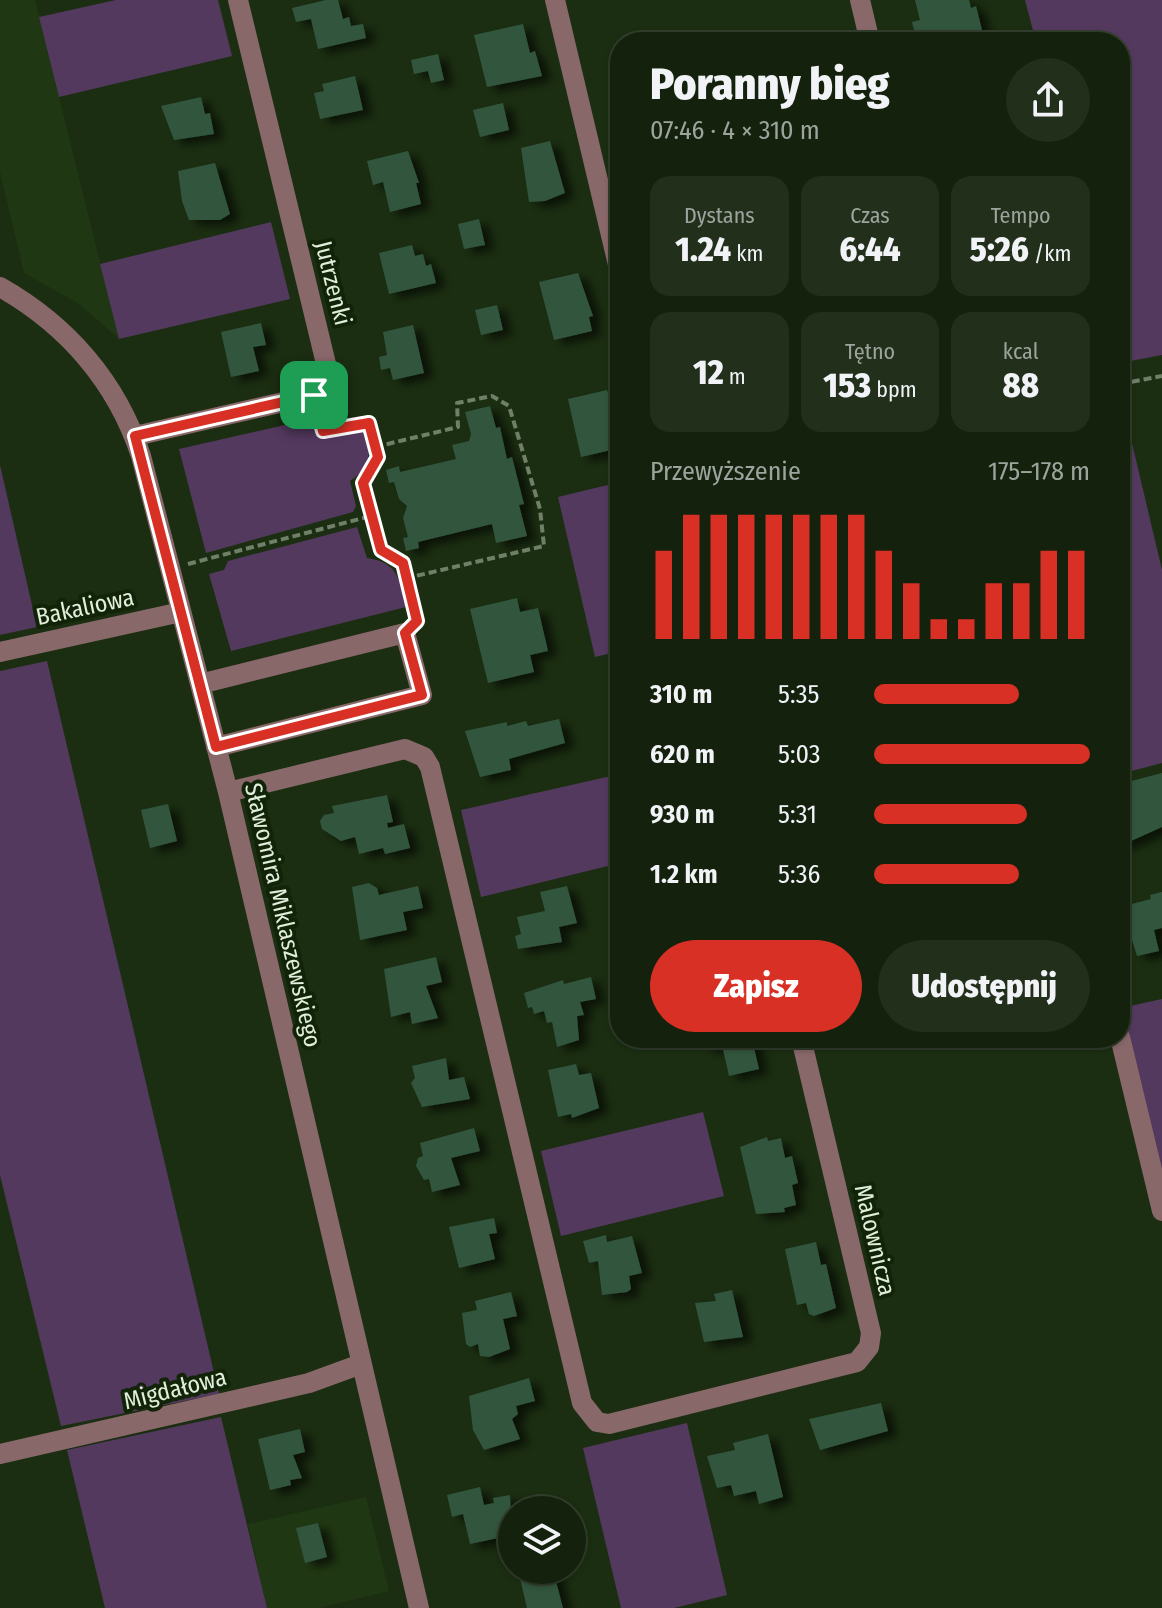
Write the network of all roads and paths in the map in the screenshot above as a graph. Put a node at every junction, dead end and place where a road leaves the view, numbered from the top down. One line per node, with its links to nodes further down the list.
1 (238, 0): 9 (street, Jutrzenki)
2 (555, 0): 5 (street)
3 (860, 0): 4 (street)
4 (868, 32)
5 (610, 231)
6 (0, 287): 10 (street, Sławomira Miklaszewskiego)
7 (1162, 376): 8 (path)
8 (1130, 382)
9 (314, 395): 10 (street); 11 (path)
10 (135, 436): 13 (street, Sławomira Miklaszewskiego)
11 (375, 447): 12 (path); 14 (path)
12 (371, 516): 13 (path); 14 (path)
13 (170, 569): 15 (street, Sławomira Miklaszewskiego)
14 (407, 578): 16 (path)
15 (181, 612): 17 (street, Bakaliowa); 18 (street, Sławomira Miklaszewskiego)
16 (405, 633): 18 (street); 19 (street)
17 (0, 652)
18 (200, 684): 19 (street, Sławomira Miklaszewskiego)
19 (216, 747): 20 (street, Sławomira Miklaszewskiego)
20 (228, 792): 21 (street, Malownicza); 24 (street, Sławomira Miklaszewskiego)
21 (803, 1048)
22 (1123, 1048): 23 (street)
23 (1162, 1211)
24 (361, 1364): 25 (street, Migdałowa); 26 (street, Sławomira Miklaszewskiego)
25 (0, 1454)
26 (419, 1608)

